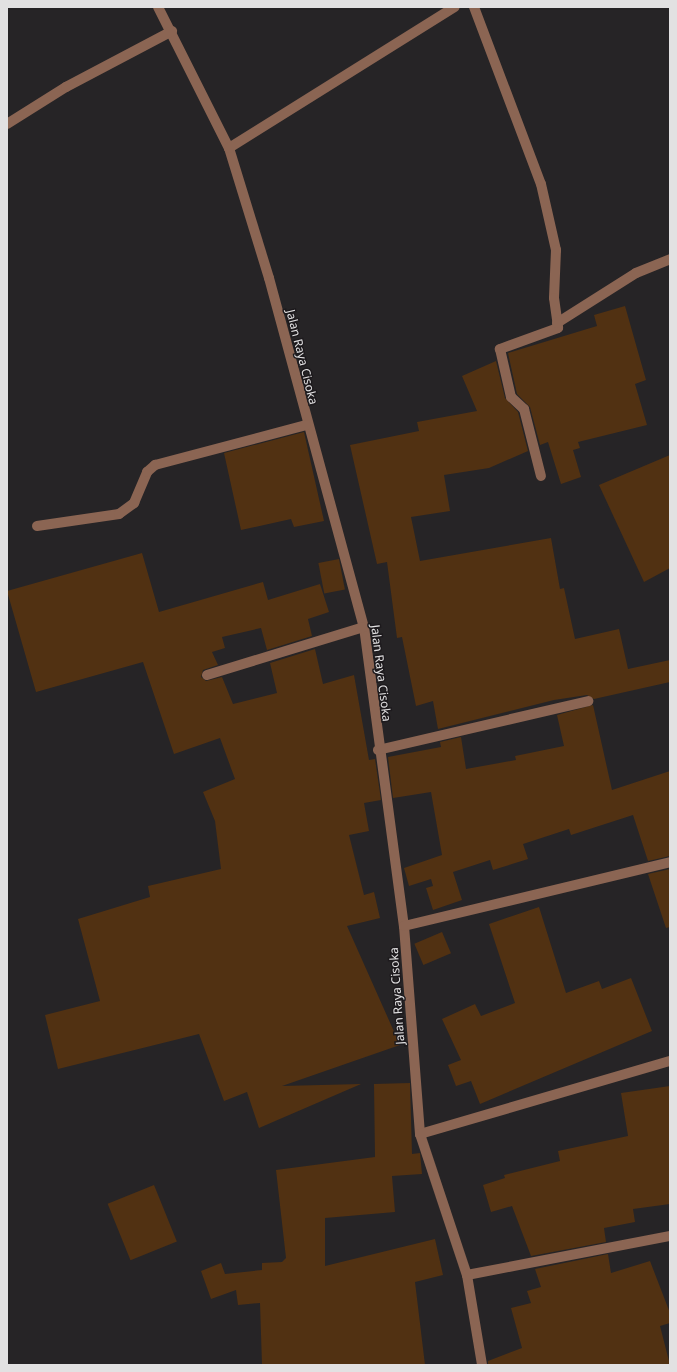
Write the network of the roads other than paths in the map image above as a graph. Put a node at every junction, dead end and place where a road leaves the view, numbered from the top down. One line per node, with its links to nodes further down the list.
1 (158, 7): 4 (street, Jalan Raya Cisoka)
2 (455, 7): 6 (street)
3 (474, 7): 8 (street)
4 (172, 31): 5 (street); 6 (street, Jalan Raya Cisoka)
5 (7, 124)
6 (229, 148): 9 (street, Jalan Raya Cisoka)
7 (670, 259): 8 (street)
8 (557, 323): 10 (street)
9 (306, 425): 11 (street); 12 (street, Jalan Raya Cisoka)
10 (541, 476)
11 (37, 526)
12 (364, 627): 13 (street); 15 (street, Jalan Raya Cisoka)
13 (208, 675)
14 (588, 701): 15 (street)
15 (378, 750): 17 (street, Jalan Raya Cisoka)
16 (670, 862): 17 (street)
17 (404, 926): 19 (street, Jalan Raya Cisoka)
18 (670, 1061): 19 (street)
19 (420, 1134): 21 (street, Jalan Raya Cisoka)
20 (670, 1236): 21 (street)
21 (467, 1275): 22 (street, Jalan Raya Cisoka)
22 (482, 1365)

